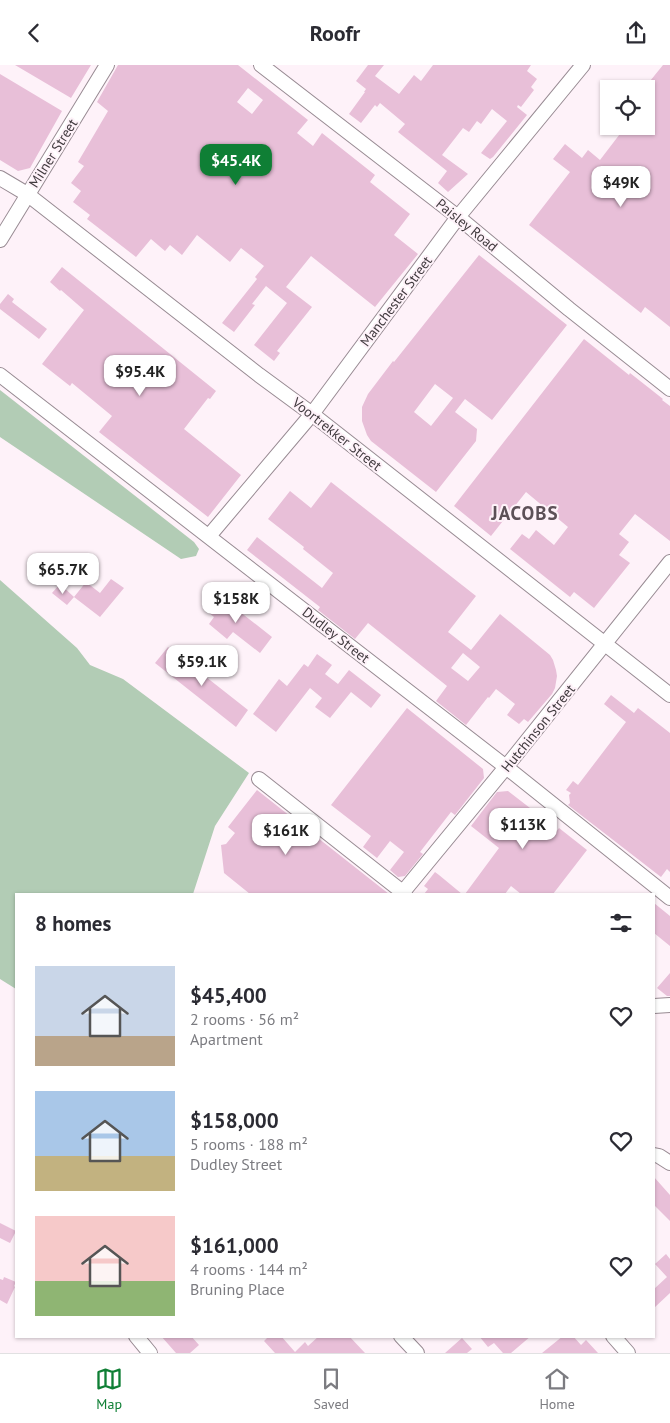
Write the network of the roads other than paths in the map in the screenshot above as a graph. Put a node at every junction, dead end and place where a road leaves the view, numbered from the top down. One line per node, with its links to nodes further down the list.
1 (107, 65): 5 (street, Milner Street)
2 (261, 65): 6 (street, Paisley Road)
3 (583, 65): 6 (street, Manchester Street)
4 (0, 178): 5 (street, Voortrekker Street)
5 (28, 194): 7 (street, Milner Street); 10 (street, Voortrekker Street)
6 (458, 217): 9 (street, Paisley Road); 10 (street, Manchester Street)
7 (0, 240)
8 (0, 375): 11 (street, Dudley Street)
9 (670, 389)
10 (312, 414): 11 (street, Manchester Street); 13 (street, Voortrekker Street)
11 (209, 537): 15 (street, Dudley Street)
12 (670, 562): 13 (street, Hutchinson Street)
13 (606, 643): 14 (street, Voortrekker Street); 15 (street, Hutchinson Street)
14 (670, 695)
15 (506, 767): 17 (street, Hutchinson Street); 18 (street, Dudley Street)
16 (259, 779): 17 (street)
17 (404, 893)
18 (670, 898)
19 (670, 1005): 20 (street)
20 (655, 1006)
21 (655, 1155): 22 (street)
22 (670, 1163)
23 (138, 1338): 27 (street)
24 (403, 1338): 26 (street)
25 (615, 1338): 28 (street)
26 (414, 1352)
27 (150, 1353)
28 (628, 1353)

